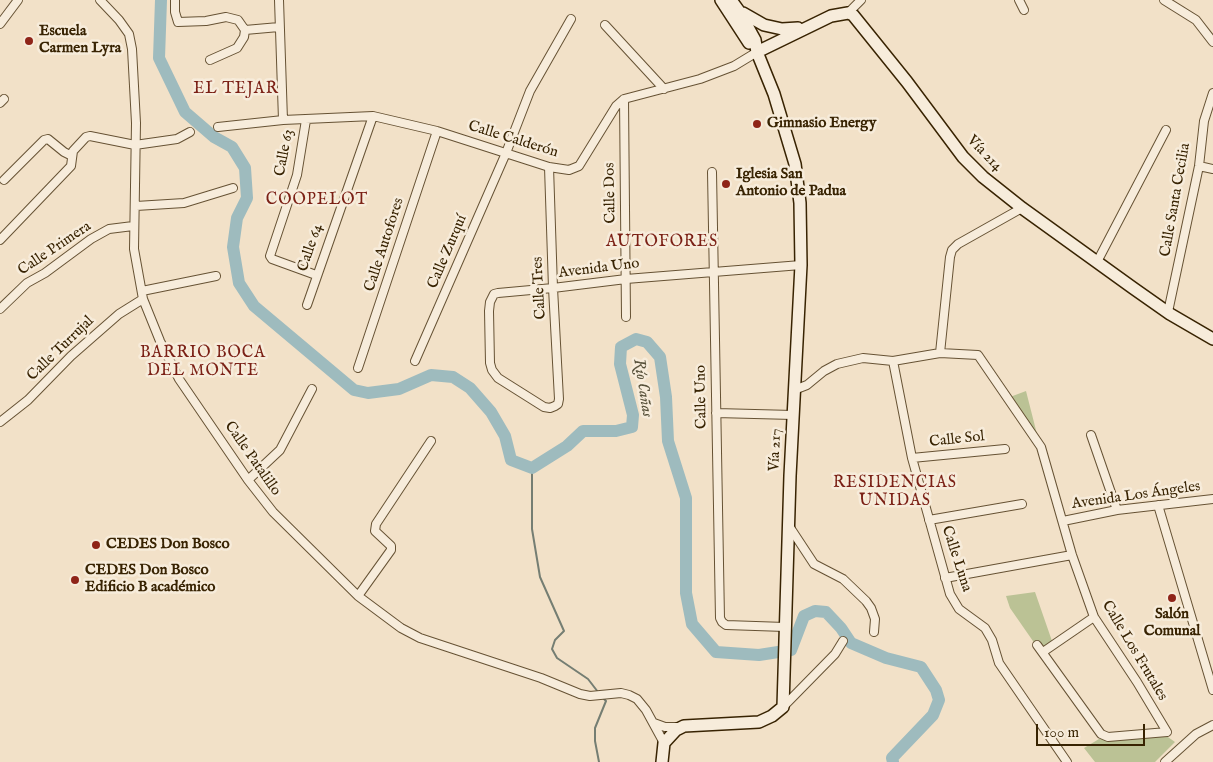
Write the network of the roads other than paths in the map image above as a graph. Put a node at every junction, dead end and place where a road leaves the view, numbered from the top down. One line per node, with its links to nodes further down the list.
1 (18, 0): 13 (street)
2 (100, 0): 31 (street, Calle Patalillo)
3 (176, 0): 17 (street)
4 (279, 0): 15 (street)
5 (861, 0): 11 (street)
6 (1019, 0): 9 (street)
7 (1164, 0): 18 (street)
8 (726, 1): 10 (main road); 19 (main road)
9 (1024, 10)
10 (739, 11): 16 (main road); 19 (main road)
11 (848, 13): 16 (main road); 41 (main road, Vía 214)
12 (571, 20): 32 (street, Calle Zurquí)
13 (0, 24)
14 (605, 25): 21 (street)
15 (279, 26): 17 (street); 25 (street)
16 (804, 28): 19 (main road)
17 (245, 30): 20 (street)
18 (1213, 42)
19 (757, 52): 21 (street); 45 (main road, Vía 217)
20 (210, 60)
21 (664, 89): 23 (street)
22 (1213, 93): 34 (street, Calle Santa Cecilia)
23 (624, 99): 35 (street, Calle Calderón); 49 (street, Calle Dos)
24 (373, 116): 26 (street, Calle Calderón); 29 (street, Calle Calderón); 48 (street, Calle 64)
25 (283, 120): 26 (street, Calle Calderón); 27 (street, Calle Calderón)
26 (306, 120): 48 (street, Calle 63)
27 (218, 126)
28 (1166, 130): 44 (street)
29 (437, 131): 32 (street, Calle Calderón); 60 (street, Calle Autofores)
30 (190, 132): 31 (street)
31 (135, 145): 33 (street); 40 (street, Calle Patalillo)
32 (506, 153): 35 (street, Calle Calderón); 58 (street, Calle Zurquí)
33 (72, 156): 38 (street); 43 (street)
34 (1199, 166): 36 (street); 54 (street, Calle Santa Cecilia)
35 (549, 167): 50 (street, Calle Tres)
36 (1213, 169)
37 (712, 172): 46 (street, Calle Uno)
38 (4, 180)
39 (233, 188): 40 (street)
40 (136, 206): 42 (street, Calle Patalillo)
41 (1022, 208): 44 (main road, Vía 214); 57 (street)
42 (133, 226): 51 (street, Calle Patalillo); 53 (street, Calle Primera)
43 (0, 240)
44 (1097, 262): 54 (main road, Vía 214)
45 (801, 265): 46 (street, Avenida Uno); 62 (main road, Vía 217)
46 (714, 271): 49 (street, Avenida Uno); 64 (street, Calle Uno)
47 (216, 276): 51 (street)
48 (316, 276): 52 (street, Calle 64)
49 (626, 279): 50 (street, Avenida Uno); 55 (street, Calle Dos)
50 (553, 288): 63 (street, Calle Tres); 63 (street, Avenida Uno)
51 (142, 295): 66 (street, Calle Turrujal); 71 (street, Calle Patalillo)
52 (306, 305)
53 (0, 310)
54 (1168, 312): 56 (main road, Vía 214)
55 (626, 317)
56 (1213, 339)
57 (940, 353): 59 (street); 77 (street, Calle Los Frutales)
58 (416, 361)
59 (893, 361): 62 (street); 70 (street, Calle Luna)
60 (358, 368)
61 (312, 389): 71 (street)
62 (794, 390): 65 (main road, Vía 217)
63 (555, 406)
64 (716, 413): 65 (street); 83 (street, Calle Uno)
65 (793, 415): 78 (main road, Vía 217)
66 (0, 422)
67 (1091, 435): 75 (street)
68 (431, 441): 81 (street)
69 (1005, 449): 70 (street, Calle Sol)
70 (912, 458): 76 (street, Calle Luna)
71 (248, 480): 81 (street, Calle Patalillo)
72 (1213, 499): 74 (street, Avenida Los Ángeles)
73 (1022, 504): 76 (street)
74 (1158, 505): 75 (street, Avenida Los Ángeles); 88 (street)
75 (1117, 510): 77 (street, Avenida Los Ángeles)
76 (929, 520): 80 (street, Calle Luna)
77 (1063, 521): 79 (street, Calle Los Frutales)
78 (788, 525): 83 (main road, Vía 217); 84 (street)
79 (1072, 555): 80 (street); 82 (street, Calle Los Frutales)
80 (945, 578): 95 (street, Calle Luna)
81 (358, 596): 90 (street, Calle Patalillo)
82 (1094, 617): 87 (street); 87 (street, Calle Los Frutales)
83 (785, 627): 89 (main road, Vía 217)
84 (874, 632)
85 (843, 641): 89 (street)
86 (1037, 645): 87 (street)
87 (1043, 652)
88 (1213, 690)
89 (783, 707): 91 (main road)
90 (654, 723): 91 (street); 93 (street, Calle Patalillo)
91 (684, 726): 93 (main road)
92 (1213, 726): 96 (street)
93 (664, 743): 94 (main road)
94 (662, 762)
95 (1067, 762)
96 (1165, 762)

